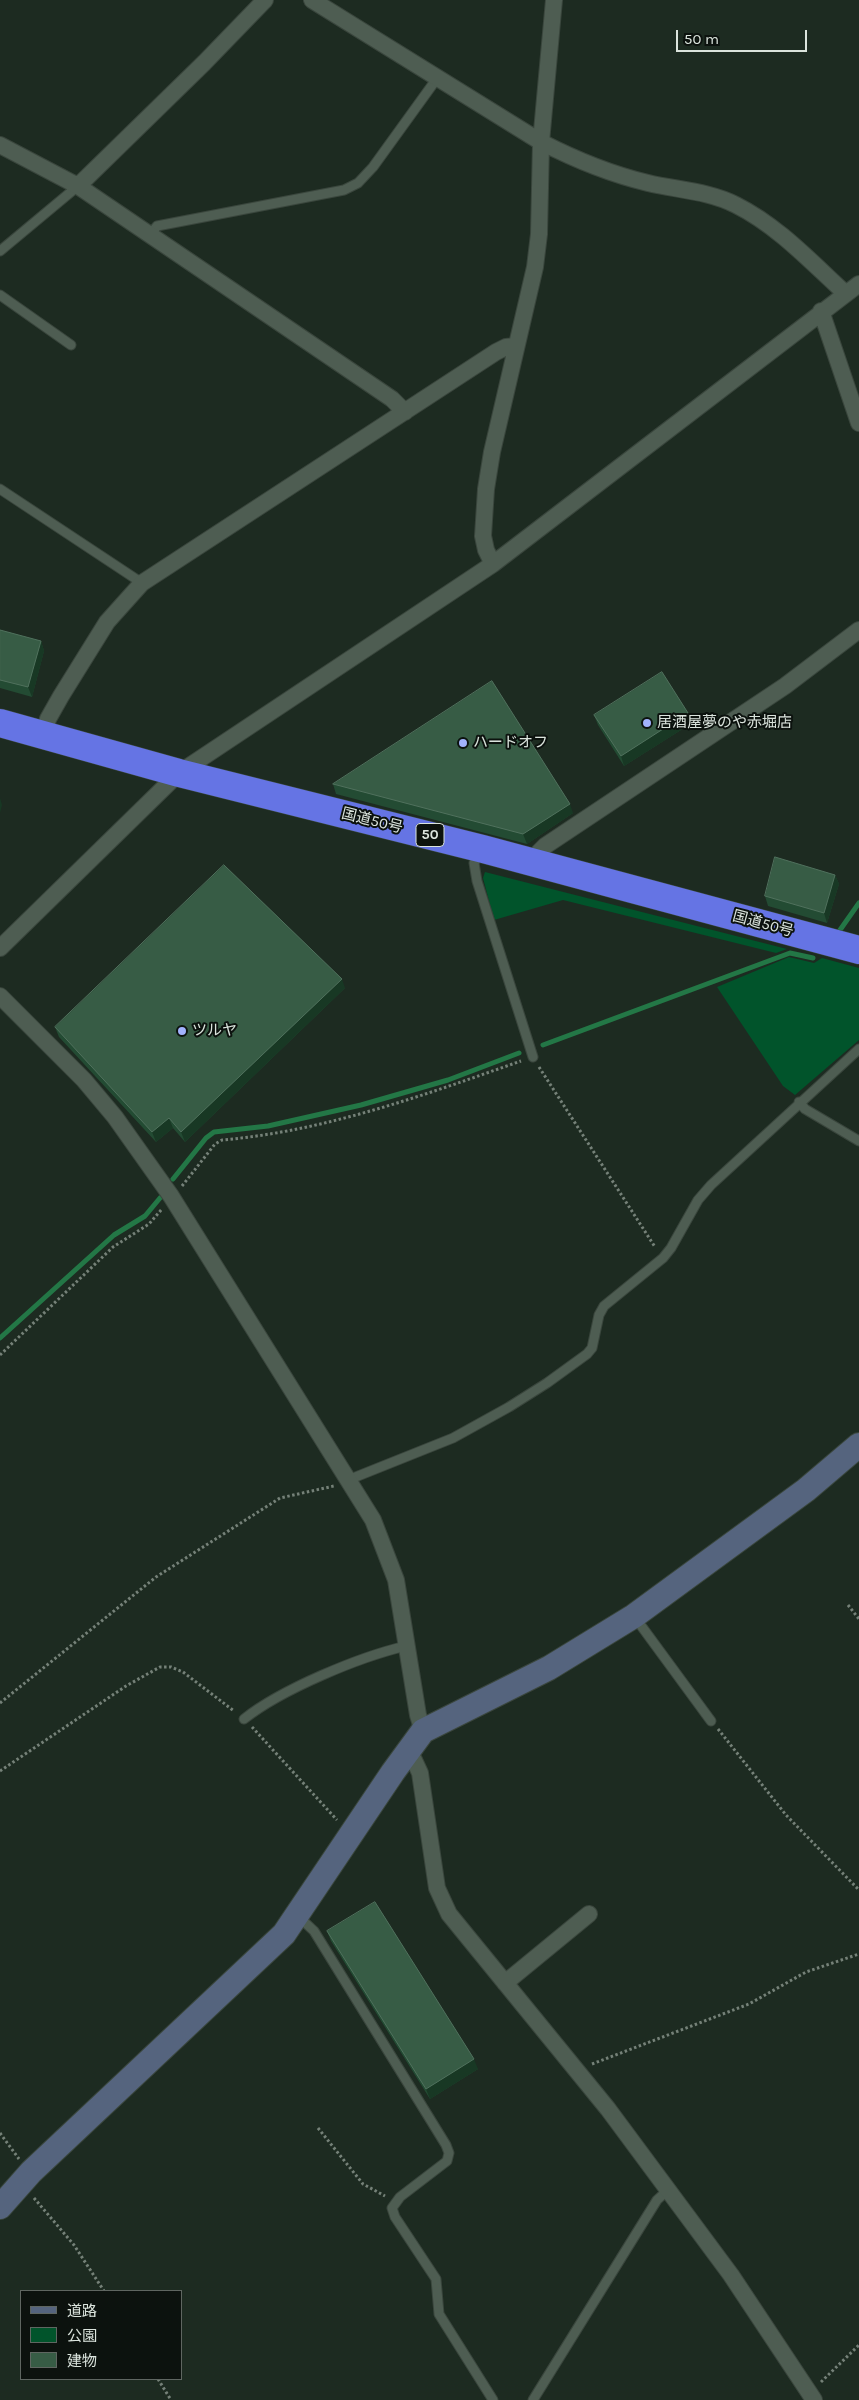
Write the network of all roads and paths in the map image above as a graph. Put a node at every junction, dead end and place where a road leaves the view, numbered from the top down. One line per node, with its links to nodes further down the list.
1 (265, 0): 7 (street)
2 (312, 0): 4 (street)
3 (554, 0): 5 (street)
4 (438, 78): 5 (street); 8 (lane)
5 (541, 142): 10 (street); 14 (street)
6 (0, 145): 7 (street)
7 (78, 186): 8 (street); 9 (lane)
8 (150, 235): 15 (street)
9 (0, 251)
10 (852, 289): 12 (street)
11 (0, 295): 13 (lane)
12 (822, 311): 16 (street); 18 (street)
13 (71, 345)
14 (515, 346): 15 (street); 18 (street)
15 (405, 412): 19 (street)
16 (859, 423)
17 (0, 489): 19 (lane)
18 (493, 564): 23 (street)
19 (142, 583): 22 (street)
20 (859, 630): 25 (street)
21 (0, 723): 22 (highway, 国道50号 / 50)
22 (44, 735): 23 (highway, 国道50号 / 50)
23 (180, 772): 24 (highway, 国道50号 / 50); 26 (street)
24 (483, 849): 25 (highway, 国道50号 / 50); 30 (lane)
25 (536, 864): 27 (highway, 国道50号 / 50)
26 (0, 948)
27 (859, 950)
28 (0, 996): 33 (street)
29 (859, 1049): 31 (lane)
30 (532, 1058): 33 (path); 34 (path)
31 (799, 1102): 32 (lane); 34 (lane)
32 (859, 1141)
33 (171, 1196): 35 (path); 37 (street)
34 (663, 1258): 37 (lane)
35 (0, 1355)
36 (859, 1445): 39 (street)
37 (348, 1480): 41 (street); 42 (path)
38 (848, 1605): 40 (path)
39 (634, 1616): 44 (lane); 45 (street)
40 (859, 1620)
41 (406, 1646): 43 (lane); 45 (street)
42 (0, 1703)
43 (244, 1719): 47 (path); 48 (path)
44 (712, 1721): 49 (path)
45 (423, 1732): 46 (street)
46 (406, 1752): 48 (street); 53 (street)
47 (0, 1772)
48 (351, 1835): 51 (street)
49 (859, 1890)
50 (589, 1914): 53 (street)
51 (298, 1916): 57 (street); 59 (lane)
52 (859, 1954): 54 (path)
53 (505, 1983): 54 (street)
54 (580, 2073): 58 (street)
55 (318, 2128): 59 (path)
56 (0, 2133): 57 (path)
57 (25, 2178): 60 (street); 61 (path)
58 (668, 2190): 64 (street); 67 (lane)
59 (395, 2202): 66 (lane)
60 (0, 2207)
61 (103, 2290)
62 (859, 2345): 64 (path)
63 (159, 2380): 65 (path)
64 (811, 2396)
65 (171, 2400)
66 (494, 2400)
67 (533, 2400)

